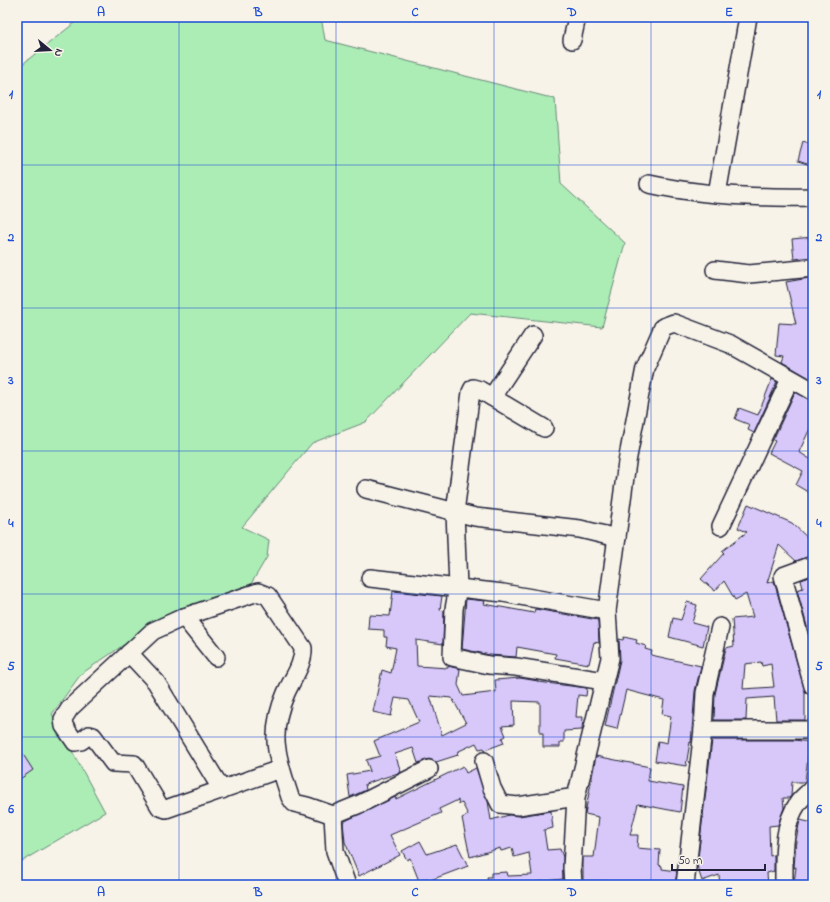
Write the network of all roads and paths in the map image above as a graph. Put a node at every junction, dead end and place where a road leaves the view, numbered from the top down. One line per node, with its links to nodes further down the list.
1 (577, 17): 3 (street)
2 (748, 17): 5 (street)
3 (572, 40)
4 (649, 184): 5 (street)
5 (717, 194): 6 (street)
6 (813, 197)
7 (813, 268): 8 (street)
8 (715, 270)
9 (533, 335): 12 (street)
10 (790, 379): 11 (street); 16 (street); 17 (street)
11 (813, 391)
12 (492, 397): 13 (street); 15 (street)
13 (544, 428)
14 (366, 488): 15 (street)
15 (455, 512): 17 (street); 20 (street)
16 (721, 526)
17 (617, 538): 21 (street)
18 (813, 564): 27 (street)
19 (370, 578): 20 (street)
20 (458, 587): 21 (street); 26 (street)
21 (607, 611): 26 (street)
22 (184, 617): 24 (street); 25 (street); 31 (street)
23 (720, 627): 28 (street)
24 (129, 653): 34 (street); 34 (street)
25 (216, 657)
26 (604, 681): 35 (street)
27 (813, 686)
28 (703, 730): 29 (street); 39 (street)
29 (813, 730)
30 (484, 761): 35 (street)
31 (280, 769): 34 (street); 36 (street)
32 (429, 769): 36 (street)
33 (813, 787): 40 (street)
34 (222, 790)
35 (576, 798): 38 (street)
36 (333, 815): 37 (street)
37 (347, 885)
38 (572, 885)
39 (685, 885)
40 (784, 885)

